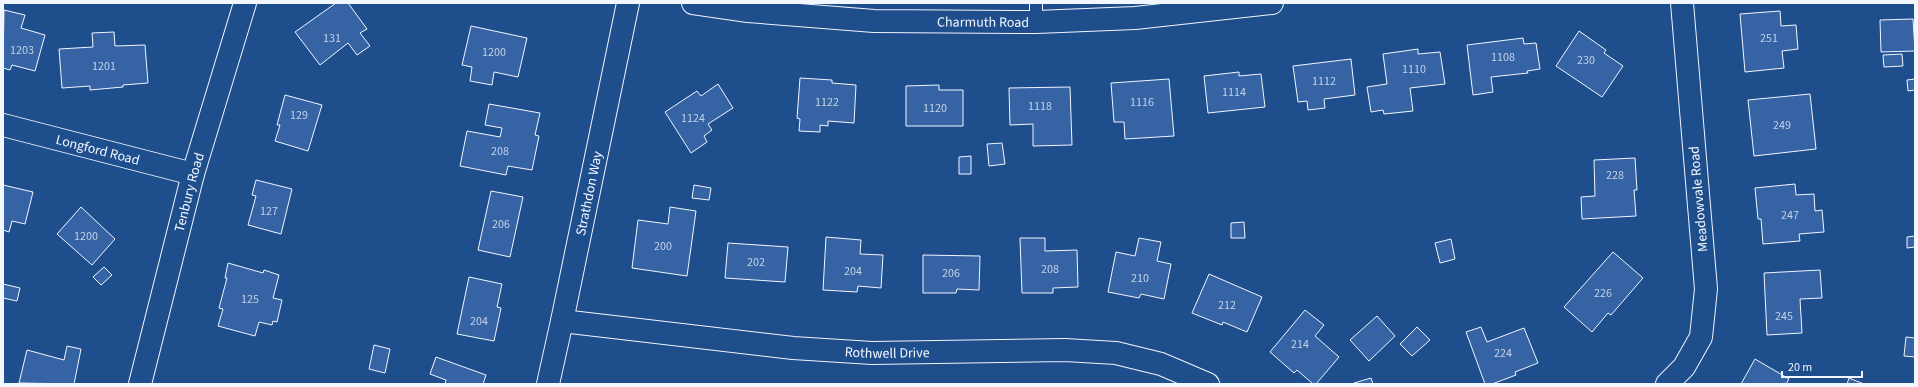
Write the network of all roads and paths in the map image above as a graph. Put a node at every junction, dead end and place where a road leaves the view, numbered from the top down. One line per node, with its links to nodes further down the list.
1 (245, 3): 9 (street, Tenbury Road)
2 (628, 3): 10 (street, Strathdon Way)
3 (693, 3): 7 (street, Charmuth Road)
4 (1272, 3): 6 (street, Charmuth Road)
5 (1682, 3): 14 (street, Meadowvale Road)
6 (1183, 8): 7 (street, Charmuth Road)
7 (1036, 13)
8 (3, 125): 9 (street, Longford Road)
9 (193, 174): 11 (street, Tenbury Road)
10 (562, 321): 12 (street, Strathdon Way); 13 (street, Rothwell Drive)
11 (140, 384)
12 (548, 384)
13 (1208, 384)
14 (1667, 384)

